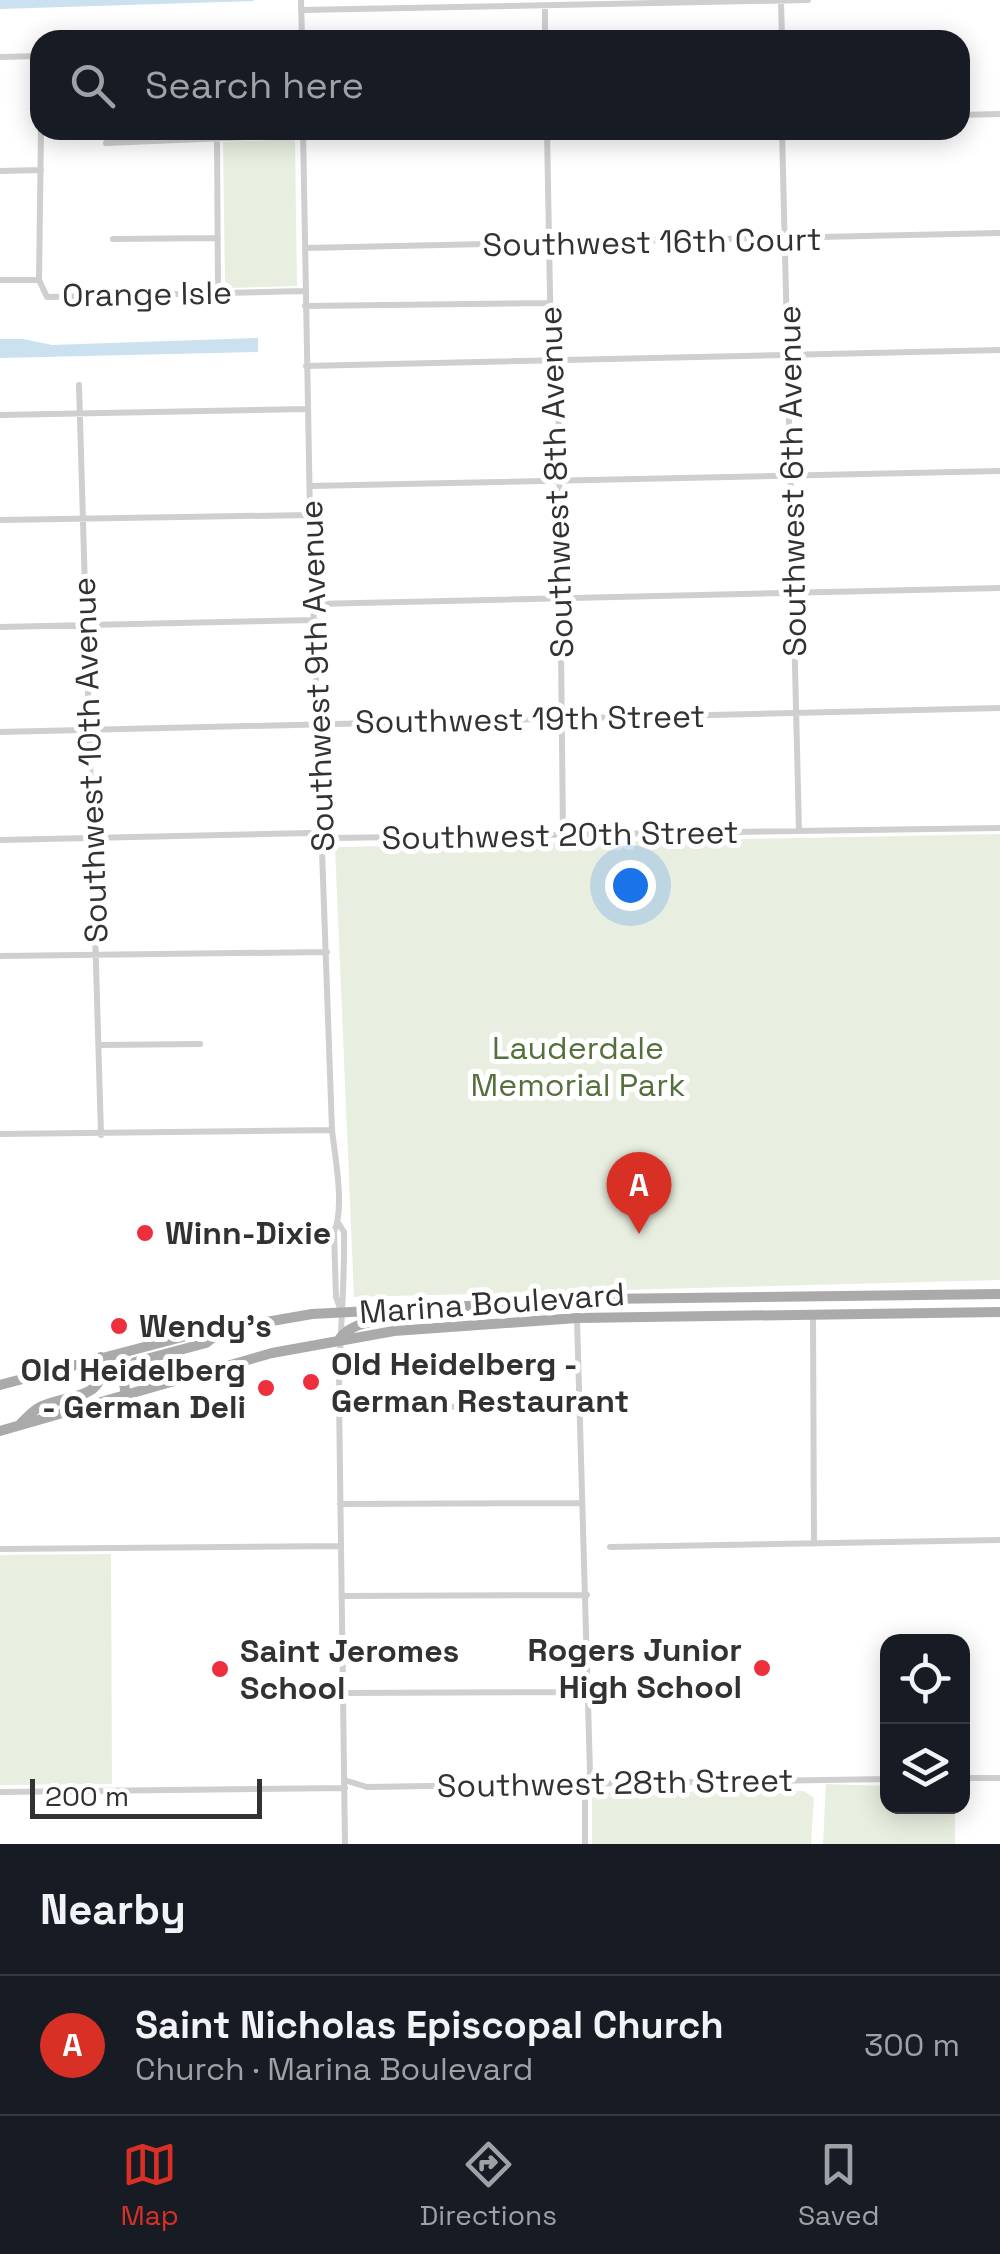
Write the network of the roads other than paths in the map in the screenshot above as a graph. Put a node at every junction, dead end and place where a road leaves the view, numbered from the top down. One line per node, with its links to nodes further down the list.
1 (301, 0): 5 (street)
2 (780, 0): 3 (street); 4 (street); 8 (street)
3 (808, 0)
4 (545, 7): 5 (street); 7 (street)
5 (301, 10): 6 (street)
6 (302, 30)
7 (546, 30)
8 (782, 30)
9 (30, 56): 10 (street)
10 (0, 57)
11 (1000, 114): 12 (street)
12 (970, 115)
13 (40, 140): 20 (street)
14 (162, 140): 19 (street)
15 (217, 140): 23 (street)
16 (303, 140): 27 (street, Southwest 9th Avenue)
17 (547, 140): 26 (street, Southwest 8th Avenue)
18 (782, 140): 25 (street, Southwest 6th Avenue)
19 (106, 142)
20 (40, 170): 21 (street); 29 (street)
21 (0, 171)
22 (1000, 233): 25 (street, Southwest 16th Court)
23 (218, 238): 24 (street); 31 (street)
24 (113, 239)
25 (787, 239): 26 (street, Southwest 16th Court); 35 (street, Southwest 6th Avenue)
26 (548, 244): 27 (street, Southwest 16th Court); 32 (street, Southwest 8th Avenue)
27 (305, 248): 30 (street, Southwest 9th Avenue)
28 (0, 280): 29 (street, Orange Isle)
29 (40, 280): 31 (street, Orange Isle)
30 (305, 291): 31 (street, Orange Isle); 33 (street, Southwest 9th Avenue)
31 (218, 293)
32 (550, 302): 33 (street); 36 (street, Southwest 8th Avenue)
33 (306, 306): 37 (street, Southwest 9th Avenue)
34 (1000, 350): 35 (street)
35 (788, 357): 36 (street); 43 (street, Southwest 6th Avenue)
36 (555, 361): 37 (street); 44 (street, Southwest 8th Avenue)
37 (306, 366): 39 (street, Southwest 9th Avenue)
38 (79, 385): 40 (street, Southwest 10th Avenue)
39 (308, 409): 40 (street); 45 (street, Southwest 9th Avenue)
40 (79, 413): 41 (street); 48 (street, Southwest 10th Avenue)
41 (0, 415)
42 (1000, 471): 43 (street)
43 (791, 474): 44 (street); 50 (street, Southwest 6th Avenue)
44 (560, 481): 45 (street); 51 (street, Southwest 8th Avenue)
45 (310, 486): 46 (street, Southwest 9th Avenue)
46 (310, 514): 48 (street); 52 (street, Southwest 9th Avenue)
47 (0, 520): 48 (street)
48 (82, 520): 54 (street, Southwest 10th Avenue)
49 (1000, 588): 50 (street)
50 (794, 592): 51 (street); 57 (street, Southwest 6th Avenue)
51 (562, 598): 52 (street); 58 (street, Southwest 8th Avenue)
52 (315, 604): 53 (street, Southwest 9th Avenue)
53 (316, 620): 54 (street); 59 (street, Southwest 9th Avenue)
54 (86, 625): 55 (street); 60 (street, Southwest 10th Avenue)
55 (0, 627)
56 (1000, 708): 57 (street, Southwest 19th Street)
57 (796, 712): 58 (street, Southwest 19th Street); 63 (street, Southwest 6th Avenue)
58 (562, 719): 59 (street, Southwest 19th Street); 64 (street, Southwest 8th Avenue)
59 (318, 724): 60 (street, Southwest 19th Street); 65 (street, Southwest 9th Avenue)
60 (90, 730): 61 (street, Southwest 19th Street); 66 (street, Southwest 10th Avenue)
61 (0, 732)
62 (1000, 828): 63 (street, Southwest 20th Street)
63 (799, 832): 64 (street, Southwest 20th Street)
64 (563, 835): 65 (street, Southwest 20th Street)
65 (323, 836): 66 (street, Southwest 20th Street); 68 (street, Southwest 9th Avenue)
66 (94, 838): 67 (street, Southwest 20th Street); 69 (street, Southwest 10th Avenue)
67 (0, 840)
68 (327, 952): 69 (street); 73 (street, Southwest 9th Avenue)
69 (97, 955): 70 (street); 72 (street, Southwest 10th Avenue)
70 (0, 956)
71 (200, 1044): 72 (street)
72 (100, 1045): 75 (street, Southwest 10th Avenue)
73 (332, 1130): 75 (street); 79 (street, Southwest 9th Avenue)
74 (0, 1134): 75 (street)
75 (102, 1135)
76 (1000, 1294): 77 (main road, Marina Boulevard)
77 (599, 1299): 78 (main road, Marina Boulevard); 82 (main road)
78 (424, 1310): 79 (main road, Marina Boulevard); 84 (main road)
79 (341, 1312): 83 (main road, Marina Boulevard); 84 (street, Southwest 9th Avenue)
80 (1000, 1312): 81 (main road, Marina Boulevard)
81 (813, 1316): 82 (main road, Marina Boulevard); 95 (street)
82 (577, 1318): 84 (main road, Marina Boulevard); 88 (street)
83 (226, 1327): 85 (main road, Marina Boulevard); 87 (main road)
84 (339, 1338): 87 (main road, Marina Boulevard); 89 (street, Southwest 9th Avenue)
85 (101, 1356): 86 (main road, Marina Boulevard); 90 (main road)
86 (3, 1387)
87 (126, 1396): 90 (main road, Marina Boulevard)
88 (578, 1404): 89 (street); 92 (street)
89 (339, 1409): 93 (street, Southwest 9th Avenue)
90 (16, 1427): 91 (main road, Marina Boulevard)
91 (0, 1432)
92 (582, 1503): 93 (street); 99 (street)
93 (340, 1504): 96 (street, Southwest 9th Avenue)
94 (1000, 1540): 95 (street)
95 (814, 1544): 97 (street)
96 (341, 1546): 98 (street); 100 (street, Southwest 9th Avenue)
97 (610, 1547)
98 (0, 1549)
99 (586, 1595): 100 (street); 101 (street)
100 (342, 1596): 102 (street, Southwest 9th Avenue)
101 (588, 1692): 102 (street); 107 (street)
102 (342, 1693): 106 (street, Southwest 9th Avenue)
103 (970, 1778): 104 (street)
104 (1000, 1778)
105 (880, 1779): 107 (street, Southwest 28th Street)
106 (344, 1784): 107 (street, Southwest 28th Street); 108 (street, Southwest 28th Street); 109 (street, Southwest 9th Avenue)
107 (588, 1784): 110 (street)
108 (0, 1792)
109 (345, 1844)
110 (585, 1844)

